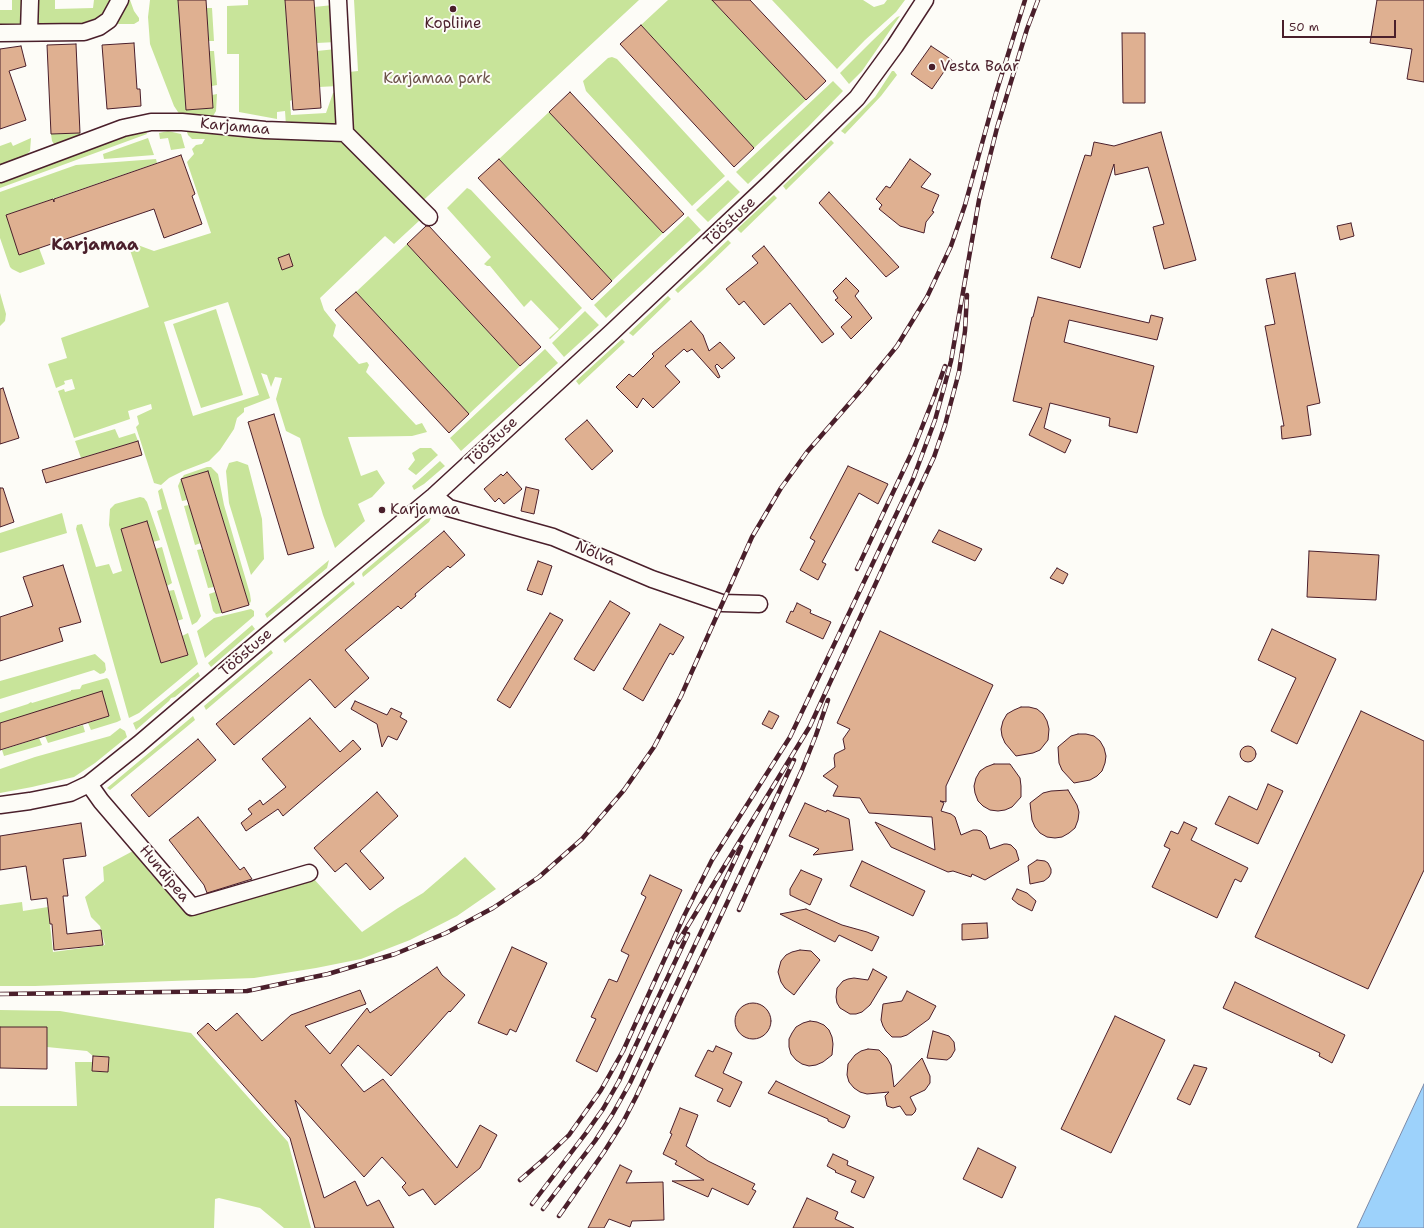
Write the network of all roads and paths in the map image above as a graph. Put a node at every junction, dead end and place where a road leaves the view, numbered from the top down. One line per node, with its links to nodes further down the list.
1 (30, 0): 5 (street)
2 (120, 0): 5 (street)
3 (338, 0): 7 (street)
4 (925, 0): 10 (street, Tööstuse)
5 (29, 32): 6 (street)
6 (0, 33)
7 (346, 133): 8 (street, Karjamaa); 9 (street)
8 (0, 174)
9 (429, 216)
10 (434, 496): 11 (street, Nõlva); 12 (street, Tööstuse)
11 (759, 604)
12 (89, 784): 13 (street, Tööstuse); 14 (street, Hundipea)
13 (0, 805)
14 (309, 872)

